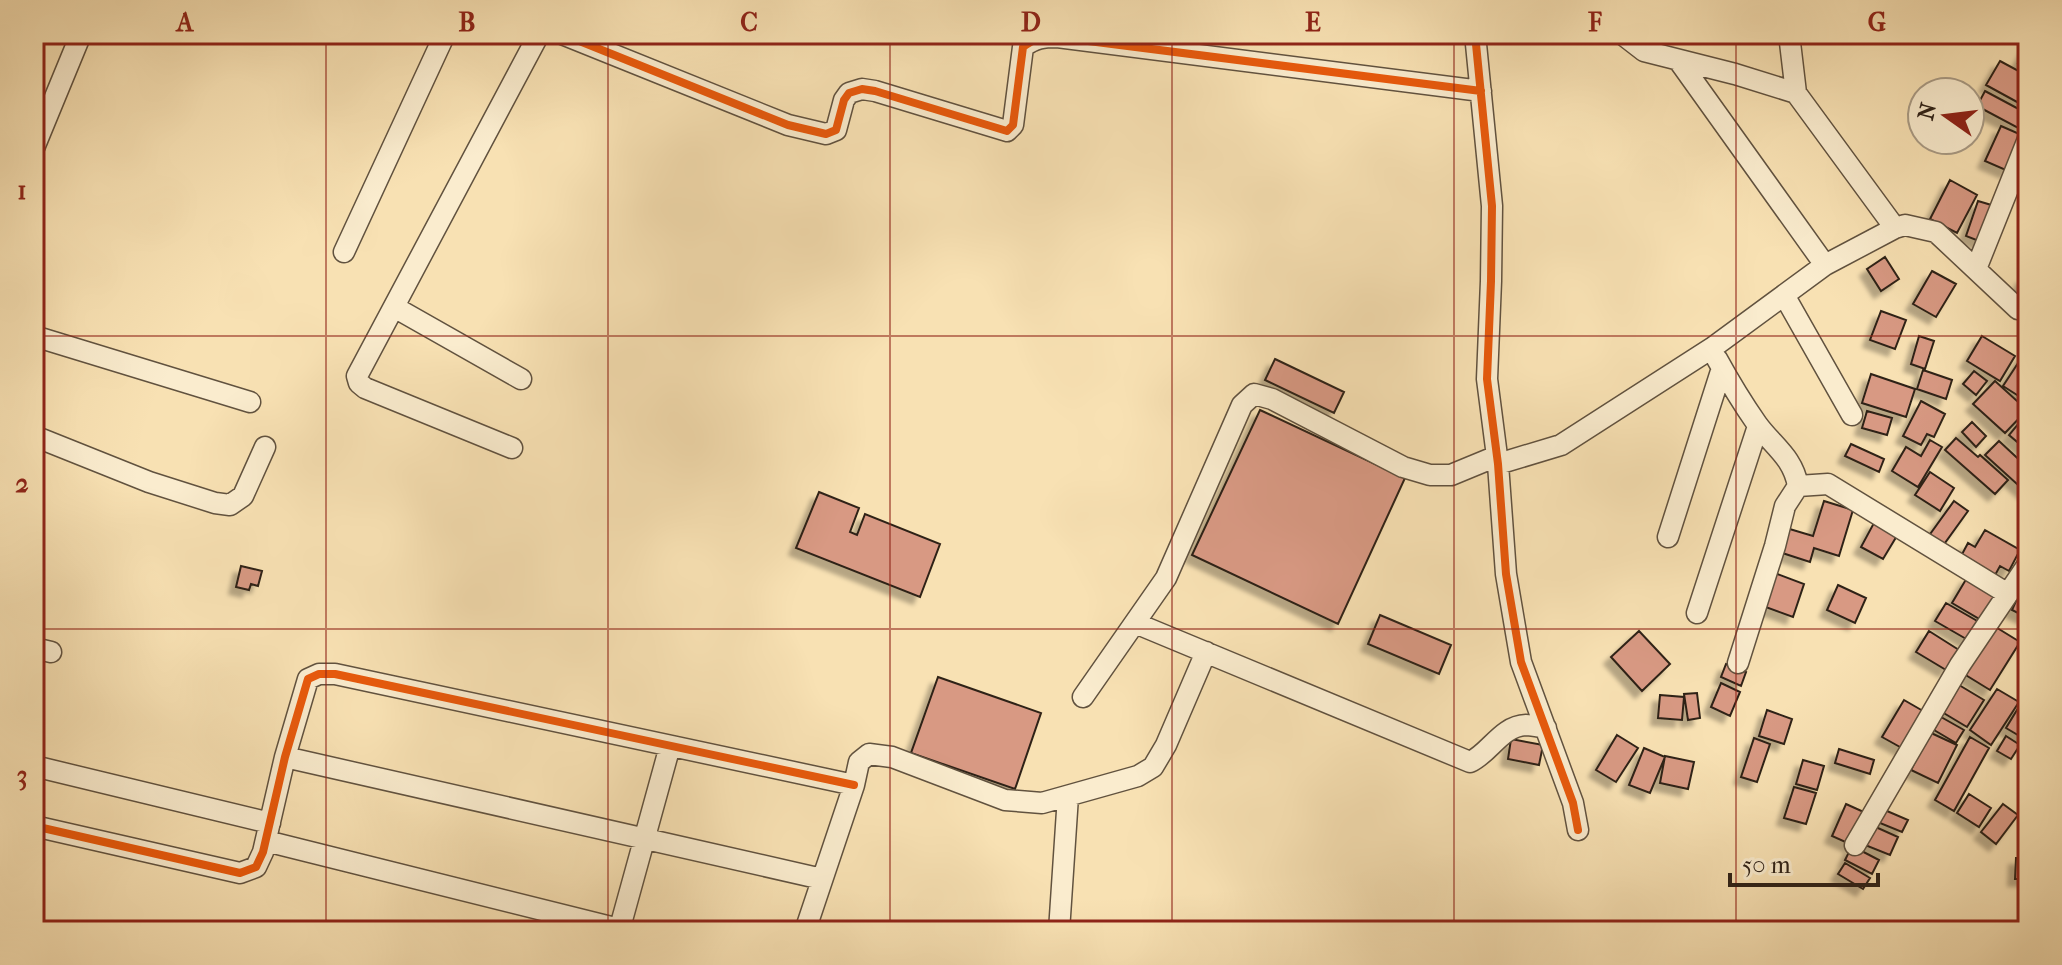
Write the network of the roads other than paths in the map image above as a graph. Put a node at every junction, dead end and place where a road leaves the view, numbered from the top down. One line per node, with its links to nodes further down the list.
1 (81, 34): 12 (street)
2 (445, 34): 14 (street)
3 (562, 34): 9 (street)
4 (1475, 34): 9 (street)
5 (1622, 34): 8 (street)
6 (1789, 34): 10 (street)
7 (535, 35): 18 (street)
8 (1679, 61): 10 (street); 15 (street)
9 (1481, 91): 30 (street)
10 (1796, 93): 13 (street)
11 (2028, 139): 16 (street)
12 (34, 148)
13 (1895, 228): 15 (street); 16 (street)
14 (344, 252)
15 (1825, 265): 17 (street)
16 (1976, 269): 19 (street)
17 (1784, 295): 21 (street); 25 (street)
18 (394, 307): 23 (street); 29 (street)
19 (2028, 310)
20 (34, 336): 24 (street)
21 (1712, 348): 22 (street); 30 (street)
22 (1722, 368): 26 (street); 32 (street)
23 (521, 379)
24 (250, 402)
25 (1852, 415)
26 (1758, 426): 31 (street); 35 (street)
27 (34, 436): 28 (street)
28 (265, 447)
29 (512, 448)
30 (1498, 460): 36 (street); 40 (street)
31 (1798, 486): 34 (street); 38 (street)
32 (1668, 537)
33 (2028, 564): 34 (street)
34 (2008, 594): 50 (street)
35 (1697, 613)
36 (1135, 623): 37 (street); 39 (street)
37 (1206, 652): 40 (street); 45 (street)
38 (1738, 663)
39 (1083, 697)
40 (1546, 728): 47 (street)
41 (670, 746): 42 (street); 44 (street); 49 (street)
42 (285, 757): 48 (street); 49 (street)
43 (34, 766): 48 (street)
44 (854, 785): 45 (street); 51 (street)
45 (1068, 796): 54 (street)
46 (34, 826): 48 (street)
47 (1578, 830)
48 (268, 832): 52 (street)
49 (643, 838): 51 (street); 52 (street)
50 (1855, 845)
51 (822, 879): 53 (street)
52 (621, 930)
53 (805, 931)
54 (1059, 931)

